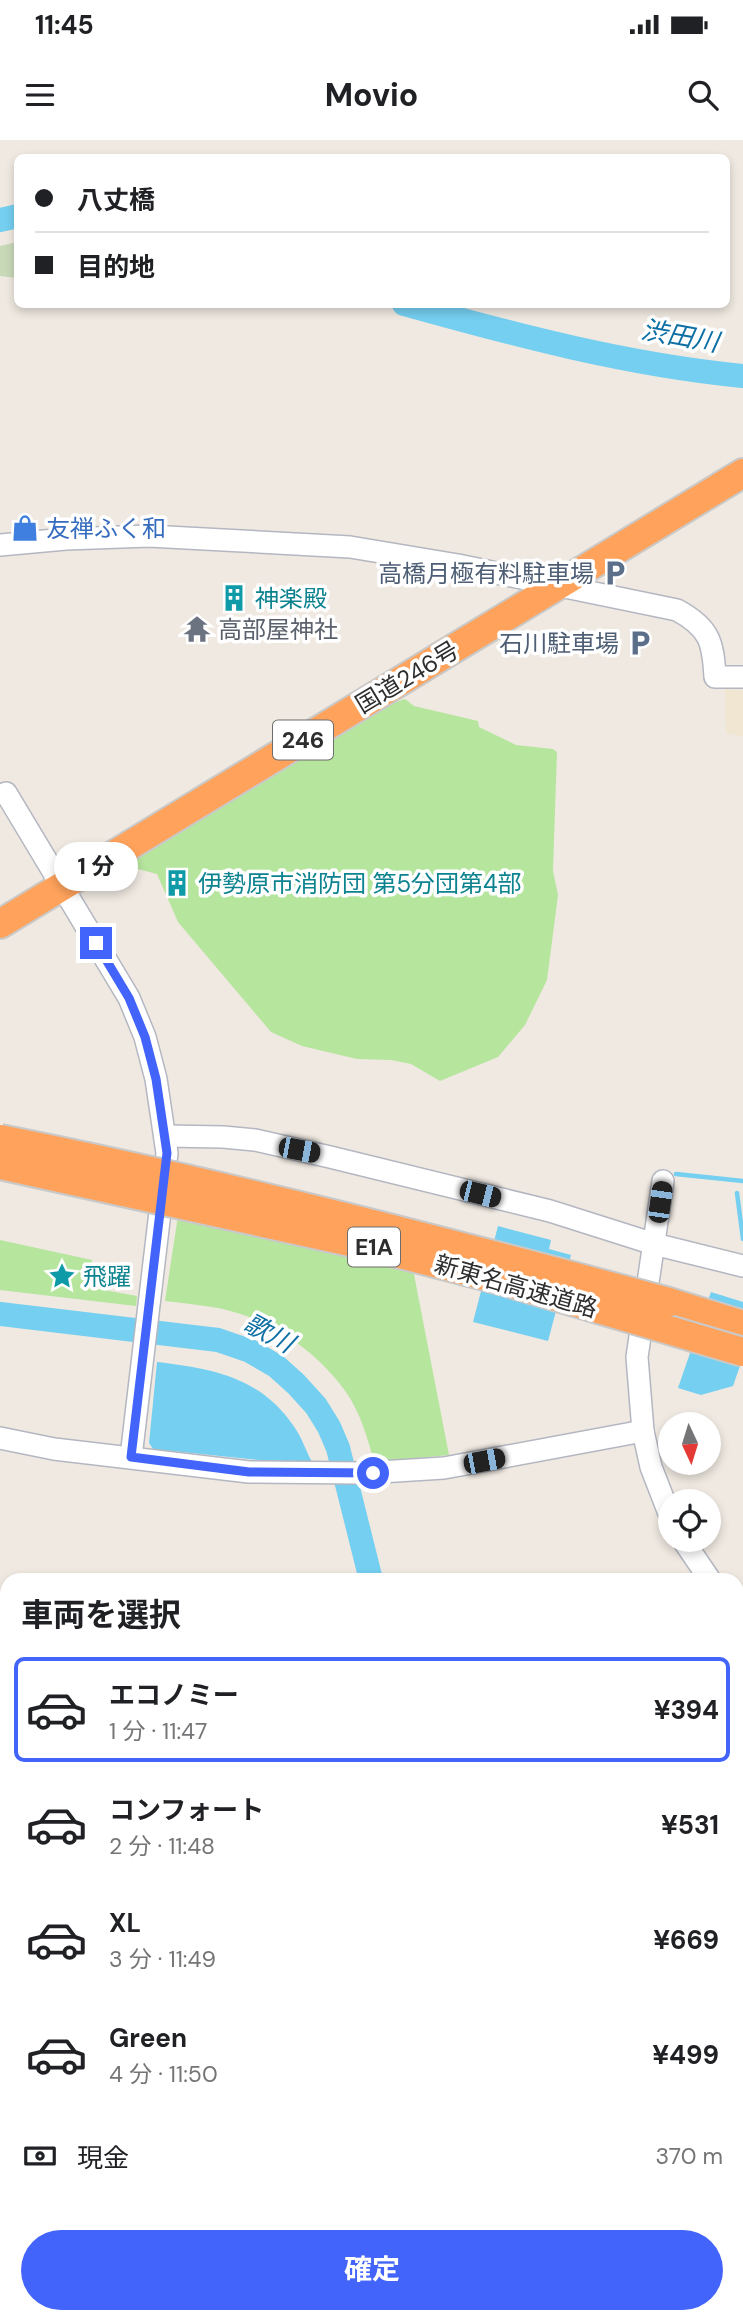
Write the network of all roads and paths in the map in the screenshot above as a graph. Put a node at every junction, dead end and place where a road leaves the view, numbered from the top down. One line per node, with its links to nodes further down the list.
1 (743, 473): 3 (highway, 国道246号 / 246)
2 (0, 545): 3 (street)
3 (558, 586): 4 (street); 6 (highway, 国道246号 / 246)
4 (743, 677)
5 (6, 793): 6 (street)
6 (61, 887): 7 (highway, 国道246号 / 246); 8 (street)
7 (0, 924)
8 (165, 1136): 12 (street); 20 (street)
9 (0, 1139): 15 (highway, 新東名高速道路 / E1A, bridge)
10 (0, 1165): 14 (highway, 新東名高速道路 / E1A, bridge)
11 (663, 1181): 12 (street)
12 (654, 1244): 13 (street); 18 (street)
13 (743, 1266)
14 (577, 1303): 16 (highway, 新東名高速道路 / E1A, bridge); 17 (highway, bridge)
15 (743, 1322)
16 (743, 1352)
17 (743, 1363)
18 (643, 1430): 20 (street); 21 (street)
19 (0, 1438): 20 (street)
20 (131, 1457)
21 (660, 1489)
22 (691, 1552): 23 (street)
23 (705, 1573)

